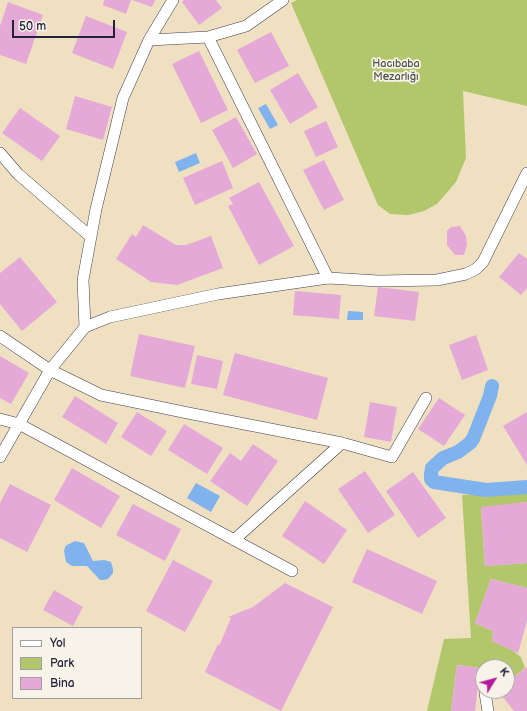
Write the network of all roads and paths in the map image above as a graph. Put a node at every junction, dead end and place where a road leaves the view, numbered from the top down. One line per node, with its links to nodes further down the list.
1 (173, 0): 4 (street)
2 (283, 0): 3 (street)
3 (208, 37): 4 (street); 8 (street)
4 (149, 40): 7 (street)
5 (0, 153): 7 (street)
6 (527, 173): 8 (street)
7 (91, 237): 9 (street)
8 (328, 278): 9 (street)
9 (85, 327): 11 (street)
10 (0, 336): 11 (street)
11 (50, 370): 14 (street); 15 (street)
12 (426, 398): 15 (street)
13 (0, 419): 14 (street)
14 (19, 424): 16 (street); 17 (street)
15 (342, 443): 17 (street)
16 (0, 457)
17 (234, 540): 18 (street)
18 (292, 571)
19 (486, 699): 20 (street)
20 (488, 711)

